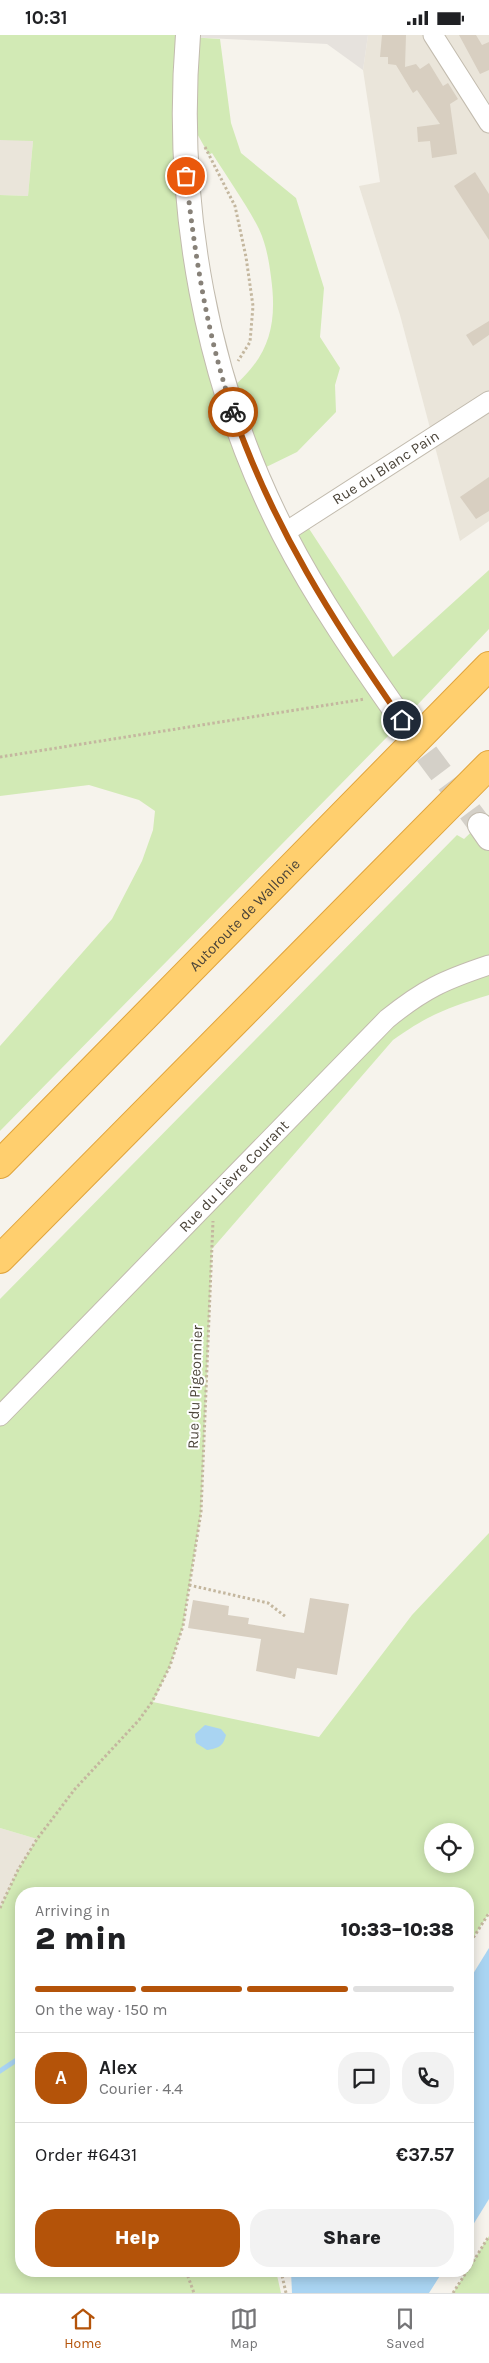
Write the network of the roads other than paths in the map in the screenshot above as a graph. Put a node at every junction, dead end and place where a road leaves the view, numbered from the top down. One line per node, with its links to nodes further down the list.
1 (188, 35): 5 (street)
2 (433, 35): 3 (street)
3 (489, 123)
4 (489, 401): 5 (street, Rue du Blanc Pain)
5 (284, 533): 7 (street)
6 (489, 666): 10 (highway, Autoroute de Wallonie)
7 (402, 720)
8 (489, 765): 11 (highway)
9 (489, 965): 12 (street, Rue du Lièvre Courant)
10 (0, 1164)
11 (0, 1259)
12 (0, 1416)

